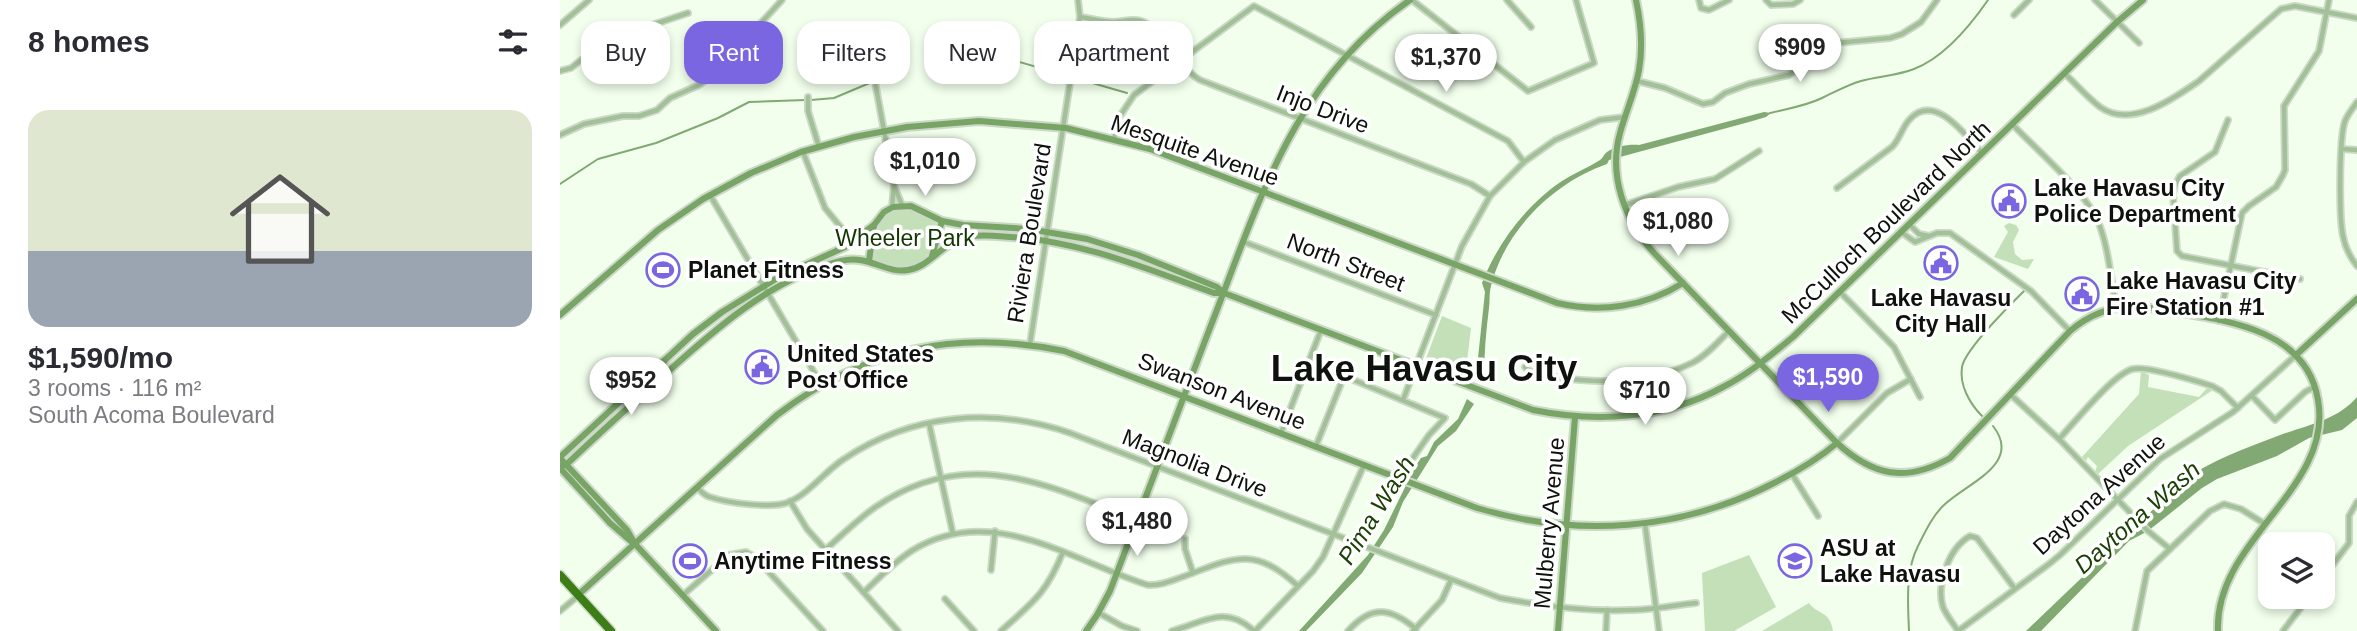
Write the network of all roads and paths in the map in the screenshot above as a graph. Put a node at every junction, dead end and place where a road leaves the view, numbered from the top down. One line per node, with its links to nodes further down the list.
1 (589, 0): 26 (street)
2 (782, 0): 45 (street)
3 (1078, 0): 20 (street, Riviera Boulevard)
4 (1411, 0): 6 (street); 30 (main road)
5 (1507, 0): 27 (street)
6 (1576, 0)
7 (1636, 0): 34 (main road)
8 (1699, 0): 9 (street)
9 (1728, 0)
10 (1766, 0): 11 (street)
11 (1800, 0)
12 (1937, 0): 34 (street)
13 (2029, 0): 19 (street)
14 (2095, 0): 25 (street)
15 (2143, 0): 25 (main road, McCulloch Boulevard North)
16 (2329, 0): 17 (street)
17 (2327, 12): 21 (street); 32 (street); 75 (street)
18 (688, 13): 31 (street)
19 (2014, 15)
20 (1080, 16): 22 (street, Injo Drive); 43 (street, Riviera Boulevard)
21 (2357, 18)
22 (1108, 21)
23 (1118, 21): 24 (street, Injo Drive)
24 (1142, 21)
25 (2116, 22): 28 (street); 32 (main road, McCulloch Boulevard North)
26 (560, 25)
27 (1531, 27)
28 (2139, 43)
29 (1193, 51): 30 (street)
30 (1346, 55): 40 (main road); 53 (street)
31 (560, 71)
32 (2064, 73): 42 (main road, McCulloch Boulevard North)
33 (1193, 74): 40 (street, Injo Drive)
34 (1637, 81): 39 (main road)
35 (875, 84): 44 (street)
36 (1149, 84): 46 (street)
37 (808, 97): 47 (street)
38 (2357, 102): 48 (street)
39 (1625, 117): 53 (street); 60 (main road)
40 (1299, 118): 56 (main road); 58 (street, Injo Drive)
41 (2228, 120): 75 (street)
42 (2012, 124): 52 (main road, McCulloch Boulevard North); 85 (street)
43 (1063, 128): 44 (main road, Mesquite Avenue); 46 (main road, Mesquite Avenue); 65 (street, Riviera Boulevard)
44 (884, 130): 47 (main road, Mesquite Avenue); 54 (street)
45 (560, 135)
46 (1114, 138): 56 (main road, Mesquite Avenue)
47 (819, 147): 51 (main road, Mesquite Avenue)
48 (2343, 149): 49 (street); 77 (street)
49 (2357, 150)
50 (1759, 151): 60 (street)
51 (803, 152): 57 (main road, Mesquite Avenue); 69 (street)
52 (1982, 153): 55 (street); 63 (main road, McCulloch Boulevard North)
53 (1524, 162): 58 (street)
54 (894, 185): 59 (street); 61 (street)
55 (1838, 188)
56 (1264, 191): 70 (main road); 76 (main road, Mesquite Avenue)
57 (710, 195): 80 (street); 86 (main road, Mesquite Avenue)
58 (1490, 196): 76 (street)
59 (902, 205): 61 (main road); 62 (main road)
60 (1624, 205): 79 (main road)
61 (892, 208): 64 (main road)
62 (942, 220): 65 (main road); 72 (main road)
63 (1909, 224): 66 (main road, McCulloch Boulevard North); 67 (street)
64 (874, 225): 69 (main road); 74 (main road)
65 (1047, 232): 68 (street, Riviera Boulevard); 71 (main road)
66 (1901, 232): 67 (street); 81 (main road, McCulloch Boulevard North)
67 (1929, 236): 91 (street)
68 (1046, 240): 72 (main road); 73 (main road); 92 (street, Riviera Boulevard)
69 (853, 242): 80 (main road)
70 (1244, 242): 83 (main road); 87 (street, North Street)
71 (1138, 255): 73 (main road); 83 (main road)
72 (932, 256): 74 (main road)
73 (1114, 256): 83 (main road)
74 (869, 261): 82 (main road)
75 (2230, 264): 78 (street); 88 (street)
76 (1455, 265): 79 (main road, Mesquite Avenue); 87 (street)
77 (2357, 266)
78 (2300, 279)
79 (1682, 283): 90 (main road)
80 (763, 285): 82 (street); 94 (main road)
81 (1839, 291): 95 (main road, McCulloch Boulevard North); 98 (street)
82 (768, 293): 99 (street); 100 (main road)
83 (1224, 293): 89 (main road, McCulloch Boulevard North); 102 (main road)
84 (2357, 299): 93 (main road, Daytona Avenue)
85 (2116, 307): 88 (main road); 91 (main road)
86 (560, 315)
87 (1436, 315): 96 (street)
88 (2219, 321): 93 (main road)
89 (1321, 330): 96 (main road, McCulloch Boulevard North); 112 (street)
90 (1729, 331): 95 (main road); 97 (street)
91 (2070, 331): 103 (main road)
92 (1030, 344): 99 (main road, Swanson Avenue); 102 (main road, Swanson Avenue)
93 (2296, 355): 101 (main road); 104 (street, Daytona Avenue)
94 (664, 361): 100 (main road); 107 (main road)
95 (1761, 364): 109 (main road, McCulloch Boulevard North); 114 (main road)
96 (1416, 366): 106 (street); 109 (main road, McCulloch Boulevard North)
97 (1525, 368)
98 (1911, 379): 105 (street); 114 (street, Swanson Avenue)
99 (821, 384): 122 (main road, Swanson Avenue)
100 (652, 386): 111 (main road)
101 (2315, 386): 104 (street); 129 (main road)
102 (1185, 395): 112 (main road, Swanson Avenue); 118 (main road)
103 (2011, 395): 113 (street); 114 (main road)
104 (2252, 396): 108 (street, Daytona Avenue)
105 (1920, 397)
106 (1403, 400): 115 (street); 121 (street)
107 (618, 403): 111 (main road); 116 (main road)
108 (2238, 408): 113 (street); 123 (street, Daytona Avenue)
109 (1575, 417): 130 (main road, Mulberry Avenue)
110 (929, 423): 118 (street, Magnolia Drive); 120 (street); 124 (street, Magnolia Drive)
111 (604, 430): 116 (main road)
112 (1282, 433): 115 (main road, Swanson Avenue)
113 (2059, 439): 123 (street)
114 (1837, 443): 119 (main road, Swanson Avenue)
115 (1316, 446): 117 (main road, Swanson Avenue)
116 (562, 462): 135 (main road)
117 (1364, 465): 121 (main road, Swanson Avenue); 133 (street)
118 (1157, 467): 127 (main road); 133 (street, Magnolia Drive)
119 (1792, 474): 126 (street); 128 (main road, Swanson Avenue)
120 (941, 479): 127 (street); 132 (street); 137 (street)
121 (1403, 479): 130 (main road, Swanson Avenue)
122 (697, 488): 124 (street); 135 (main road, Swanson Avenue)
123 (2118, 499): 136 (street); 146 (street, Daytona Avenue)
124 (790, 501): 137 (street)
125 (2357, 502): 139 (street)
126 (1818, 516)
127 (1137, 520): 141 (main road)
128 (1645, 524): 130 (main road, Swanson Avenue); 153 (street)
129 (2265, 524): 136 (street); 175 (main road)
130 (1567, 526): 152 (main road, Mulberry Avenue)
131 (995, 531): 132 (street); 138 (street); 140 (street)
132 (953, 534): 147 (street)
133 (1334, 534): 144 (street, Magnolia Drive); 145 (street)
134 (1185, 539): 142 (street)
135 (635, 544): 148 (main road, Swanson Avenue); 149 (main road)
136 (2170, 549): 174 (street)
137 (825, 550): 147 (street)
138 (1063, 552): 141 (street); 164 (street)
139 (2335, 562)
140 (992, 570)
141 (1116, 573): 142 (street); 157 (main road)
142 (1193, 573): 145 (street)
143 (560, 575): 148 (highway)
144 (1451, 580): 152 (street, Magnolia Drive); 158 (street)
145 (1298, 586): 168 (street)
146 (2015, 589): 173 (street, Daytona Avenue); 173 (street)
147 (863, 592): 162 (street)
148 (578, 595): 156 (street, Swanson Avenue); 159 (highway)
149 (683, 596): 160 (main road); 161 (street)
150 (945, 599): 163 (street)
151 (1696, 603): 153 (street, Magnolia Drive)
152 (1560, 606): 155 (street, Magnolia Drive); 170 (main road, Mulberry Avenue)
153 (1656, 607): 155 (street, Magnolia Drive); 172 (street)
154 (2300, 609): 176 (street)
155 (1607, 610): 171 (street)
156 (560, 611)
157 (1099, 613): 165 (main road); 166 (street)
158 (1415, 630): 169 (street)
159 (611, 631)
160 (716, 631)
161 (822, 631)
162 (898, 631)
163 (974, 631)
164 (1001, 631)
165 (1086, 631)
166 (1137, 631)
167 (1172, 631): 168 (street)
168 (1255, 631)
169 (1348, 631)
170 (1558, 631)
171 (1606, 631)
172 (1659, 631)
173 (1958, 631)
174 (2135, 631)
175 (2218, 631)
176 (2283, 631)

